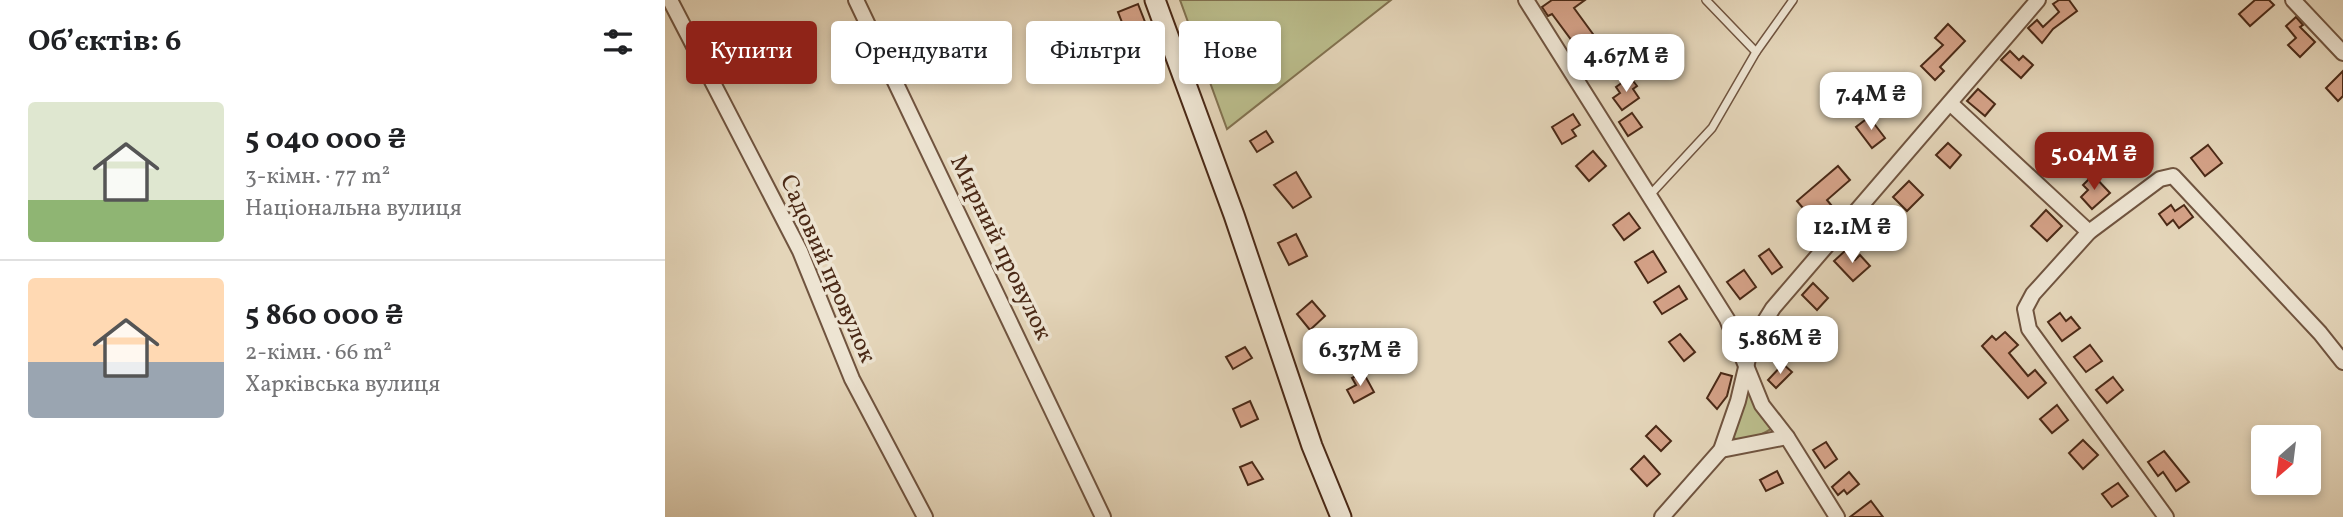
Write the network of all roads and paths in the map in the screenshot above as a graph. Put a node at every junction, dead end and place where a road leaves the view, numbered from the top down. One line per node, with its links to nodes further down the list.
1 (670, 0): 18 (street, Садовий провулок)
2 (856, 0): 19 (street, Мирний провулок)
3 (1155, 0): 20 (main road)
4 (1526, 0): 12 (street)
5 (1706, 0): 9 (lane)
6 (1793, 0): 9 (lane)
7 (2038, 0): 11 (street)
8 (2293, 0): 10 (street)
9 (1756, 52): 12 (lane)
10 (2343, 53)
11 (1950, 103): 13 (street); 15 (street)
12 (1648, 197): 15 (street)
13 (2089, 232): 14 (street); 23 (street)
14 (2343, 362)
15 (1746, 368): 16 (street); 17 (street)
16 (1787, 437): 17 (street); 22 (street)
17 (1721, 450): 21 (street)
18 (925, 517)
19 (1103, 517)
20 (1341, 517)
21 (1662, 517)
22 (1837, 517)
23 (2166, 517)

